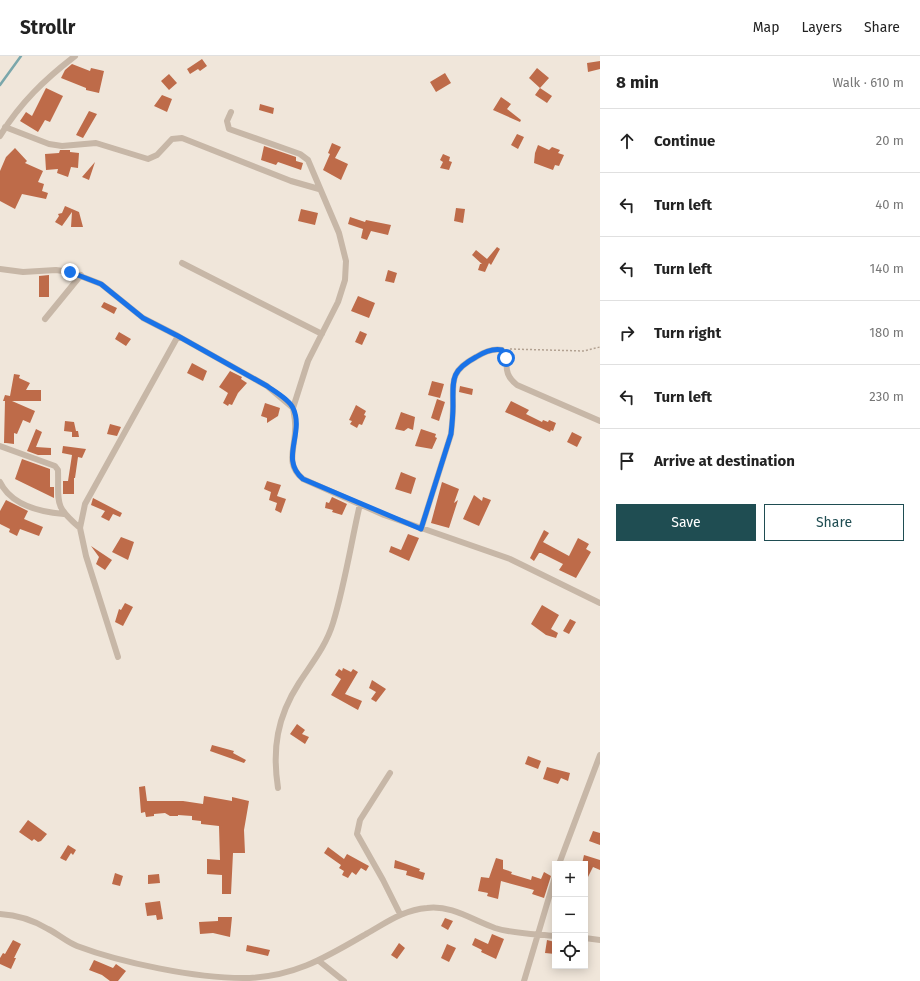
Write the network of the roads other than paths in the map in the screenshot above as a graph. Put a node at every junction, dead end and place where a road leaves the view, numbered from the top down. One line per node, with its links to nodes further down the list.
1 (74, 56): 3 (street)
2 (231, 112): 5 (street)
3 (5, 127): 4 (street); 5 (street)
4 (0, 136)
5 (319, 189): 10 (street)
6 (182, 263): 10 (street)
7 (0, 269): 8 (street)
8 (81, 275): 9 (street); 11 (street)
9 (45, 320)
10 (322, 334): 12 (street)
11 (178, 336): 12 (street); 18 (street)
12 (293, 408): 16 (street)
13 (600, 420): 19 (street)
14 (0, 446): 17 (street)
15 (0, 482): 17 (street)
16 (360, 504): 19 (street); 24 (street)
17 (64, 514): 18 (street)
18 (80, 528): 21 (street)
19 (421, 529): 20 (street)
20 (600, 603)
21 (118, 656)
22 (600, 755): 25 (street)
23 (390, 773): 28 (street)
24 (278, 788)
25 (560, 861)
26 (552, 888): 29 (street)
27 (0, 914): 34 (street)
28 (400, 914): 29 (street); 33 (street)
29 (539, 934): 30 (street); 36 (street)
30 (552, 936)
31 (588, 938): 32 (street)
32 (600, 940)
33 (319, 961): 34 (street); 35 (street)
34 (201, 978)
35 (344, 981)
36 (524, 981)

